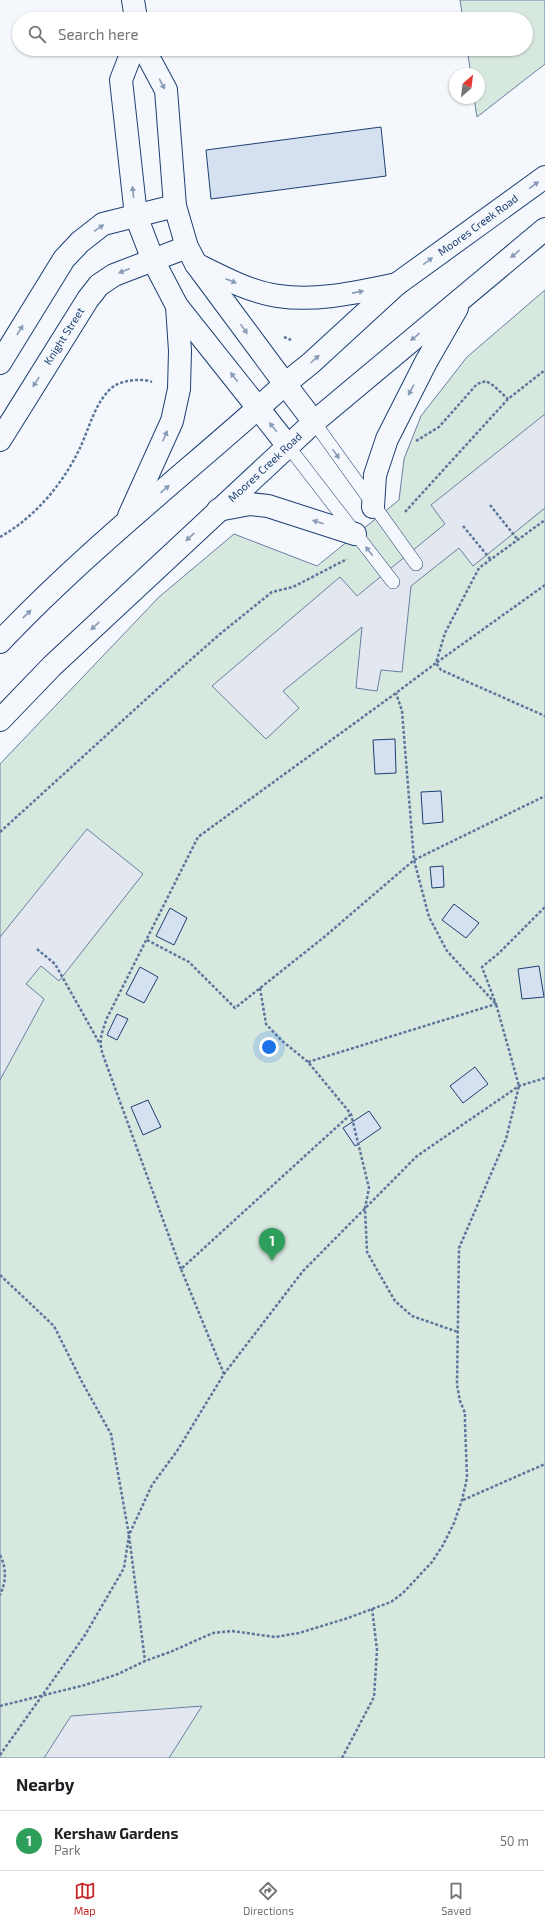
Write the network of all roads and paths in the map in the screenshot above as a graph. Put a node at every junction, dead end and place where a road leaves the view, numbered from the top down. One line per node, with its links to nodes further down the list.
1 (133, 0): 2 (main road)
2 (135, 12)
3 (131, 56): 7 (main road, one-way to 3)
4 (148, 56): 6 (main road, one-way to 6)
5 (545, 177): 11 (main road, Moores Creek Road, one-way to 5)
6 (175, 206): 7 (main road); 9 (main road)
7 (136, 216): 10 (main road); 14 (main road, one-way to 7)
8 (545, 229): 12 (main road, Moores Creek Road, one-way to 12)
9 (191, 255): 10 (main road, Knight Street); 11 (main road, one-way to 11); 17 (main road, one-way to 17)
10 (153, 260): 13 (main road); 21 (main road, Knight Street, one-way to 21)
11 (397, 284): 17 (main road, Moores Creek Road, one-way to 11)
12 (465, 295): 20 (main road, Moores Creek Road, one-way to 20); 25 (main road, one-way to 25)
13 (178, 306): 19 (main road, one-way to 13); 29 (main road, one-way to 13)
14 (0, 363)
15 (545, 370): 18 (path)
16 (155, 383): 32 (path)
17 (285, 384): 19 (main road, Moores Creek Road); 20 (main road)
18 (508, 399): 22 (path); 26 (path)
19 (258, 408): 23 (main road, one-way to 19); 29 (main road, Moores Creek Road, one-way to 19)
20 (314, 422): 23 (main road, Moores Creek Road); 25 (lane, one-way to 25)
21 (0, 440)
22 (414, 442)
23 (288, 446): 27 (main road, Moores Creek Road); 31 (lane)
24 (490, 505): 33 (path)
25 (373, 507): 36 (lane)
26 (409, 508)
27 (218, 510): 31 (main road, one-way to 27); 43 (main road, Moores Creek Road, one-way to 43)
28 (545, 520): 33 (path)
29 (126, 523): 39 (main road, Moores Creek Road, one-way to 29)
30 (464, 526): 35 (path)
31 (355, 534): 37 (lane, one-way to 31)
32 (0, 537)
33 (518, 540): 35 (path)
34 (346, 560): 45 (path)
35 (491, 560): 40 (path)
36 (416, 564)
37 (393, 582)
38 (545, 586): 40 (path)
39 (0, 642)
40 (436, 663): 41 (path); 42 (path)
41 (396, 694): 46 (path); 48 (path)
42 (545, 716)
43 (0, 720)
44 (545, 796): 46 (path)
45 (0, 832)
46 (414, 860): 50 (path); 51 (path)
47 (545, 907): 51 (path)
48 (147, 940): 50 (path); 52 (path)
49 (37, 949): 52 (path)
50 (260, 988): 53 (path)
51 (496, 1004): 53 (path); 55 (path)
52 (100, 1044): 58 (path)
53 (308, 1062): 56 (path)
54 (545, 1078): 55 (path)
55 (519, 1086): 57 (path); 60 (path)
56 (351, 1114): 57 (path); 58 (path)
57 (365, 1208): 60 (path); 61 (path)
58 (181, 1269): 61 (path)
59 (0, 1275): 64 (path)
60 (458, 1332): 63 (path)
61 (224, 1374): 64 (path)
62 (545, 1464): 63 (path)
63 (462, 1500): 67 (path)
64 (129, 1535): 68 (path); 69 (path)
65 (0, 1555): 66 (path)
66 (0, 1596)
67 (372, 1608): 68 (path); 72 (path)
68 (145, 1660): 69 (path)
69 (39, 1698): 70 (path); 71 (path)
70 (0, 1706)
71 (0, 1755)
72 (342, 1758)

